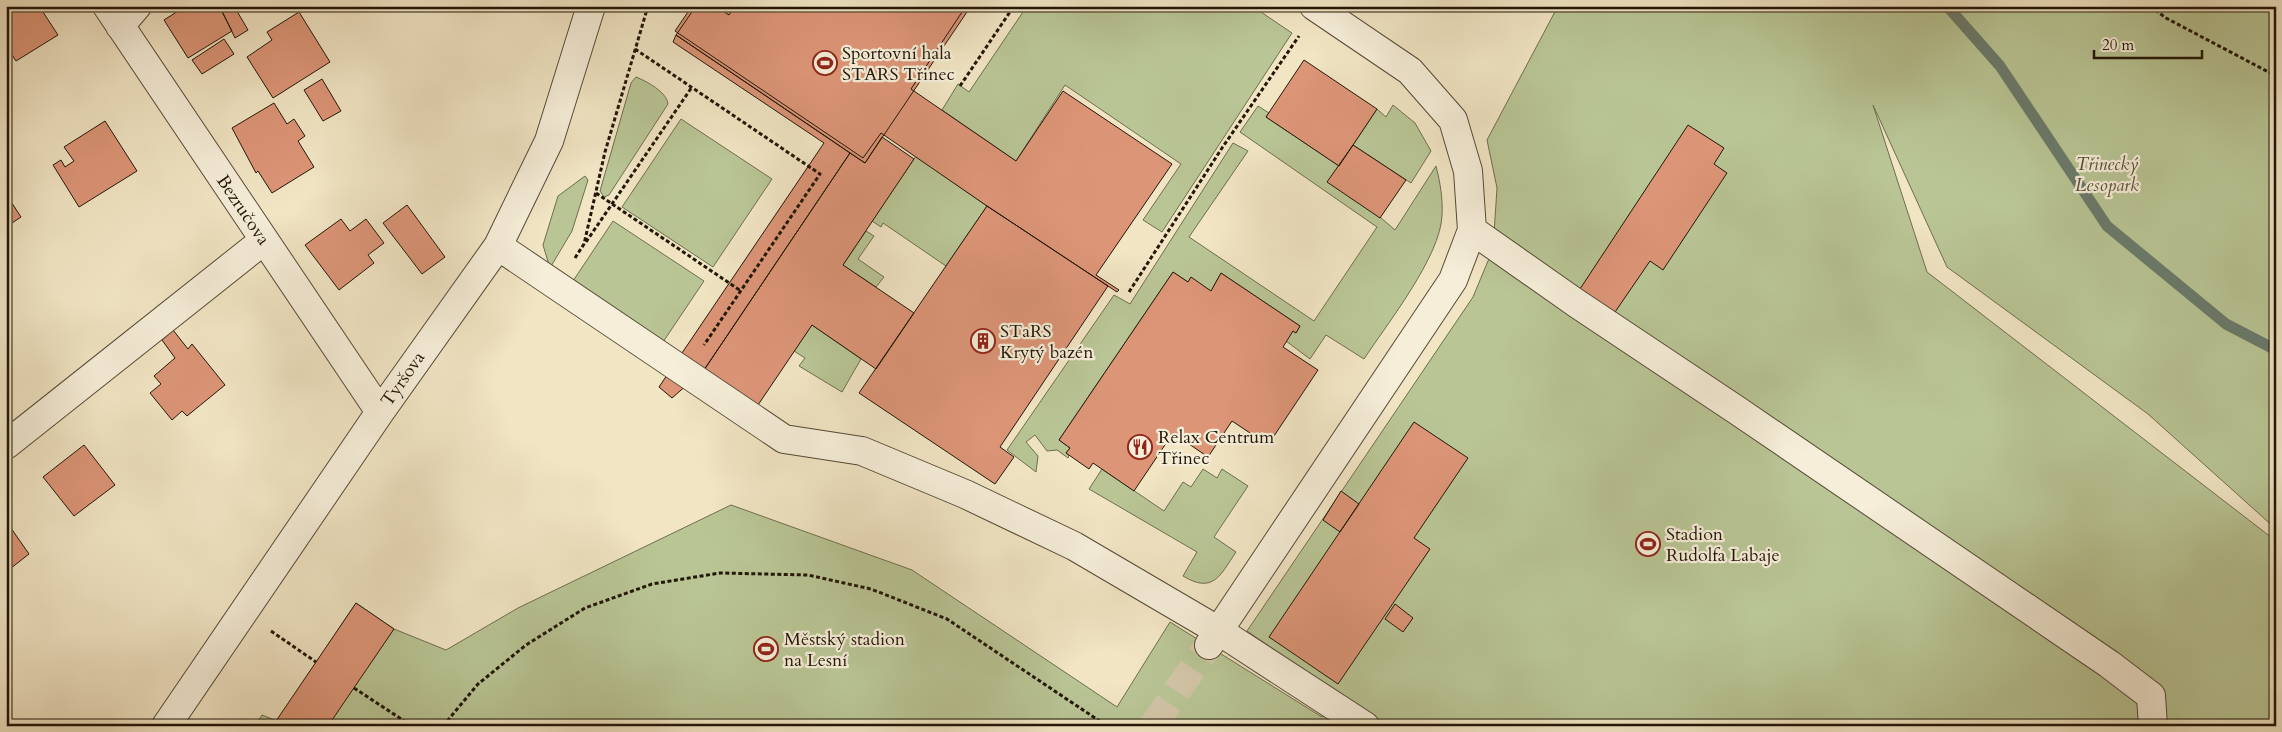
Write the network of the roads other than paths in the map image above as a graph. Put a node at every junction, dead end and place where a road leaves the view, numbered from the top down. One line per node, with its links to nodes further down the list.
1 (591, 6): 6 (street, Tyršova)
2 (1318, 9): 4 (street)
3 (121, 13): 5 (street, Bezručova)
4 (1472, 230): 9 (street); 12 (street)
5 (263, 240): 7 (street, Bezručova); 8 (street)
6 (498, 246): 7 (street, Tyršova); 9 (street)
7 (380, 412): 10 (street, Tyršova)
8 (6, 445)
9 (1213, 638): 11 (street)
10 (166, 726)
11 (1365, 726)
12 (2153, 726)

